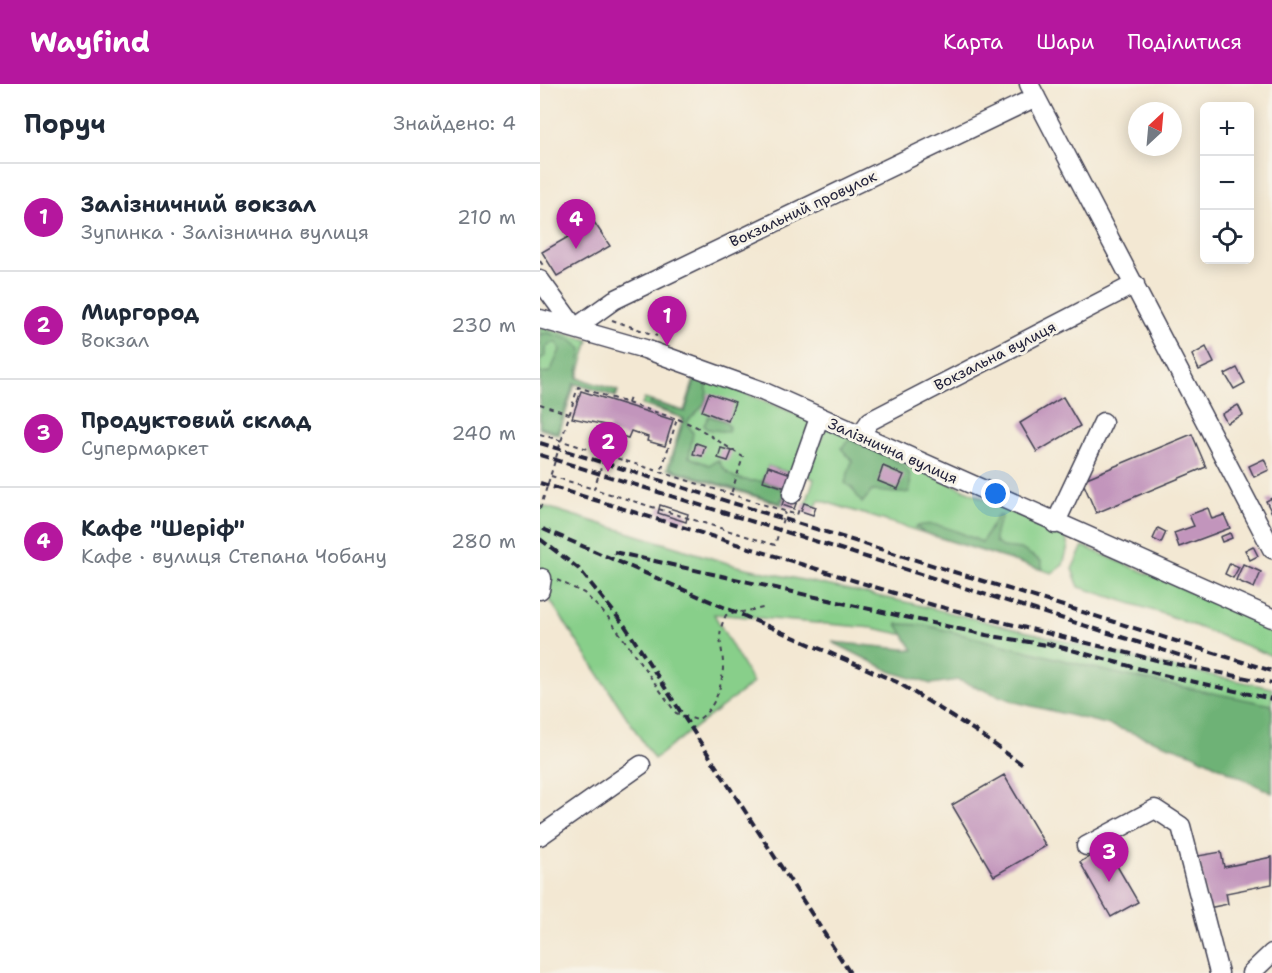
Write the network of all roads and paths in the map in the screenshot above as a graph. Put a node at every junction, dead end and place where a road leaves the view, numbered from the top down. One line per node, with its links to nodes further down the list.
1 (1032, 91): 3 (street); 5 (street, Вокзальний провулок)
2 (540, 280): 5 (street)
3 (1135, 284): 15 (street, Вокзальна вулиця); 24 (street)
4 (540, 319): 5 (street, Залізнична вулиця)
5 (575, 328): 10 (street, Залізнична вулиця)
6 (631, 395): 8 (path)
7 (540, 404): 9 (path)
8 (628, 404): 9 (path); 11 (path)
9 (570, 414): 16 (path)
10 (819, 418): 15 (street, Залізнична вулиця); 21 (street)
11 (677, 419): 17 (path); 20 (path)
12 (1103, 422): 23 (street)
13 (540, 434): 16 (path)
14 (612, 434): 19 (path)
15 (860, 435): 23 (street, Залізнична вулиця)
16 (561, 441): 17 (path); 18 (path)
17 (661, 472): 20 (path)
18 (550, 475): 19 (path); 22 (path)
19 (594, 489): 20 (path)
20 (731, 494)
21 (792, 494)
22 (540, 509)
23 (1055, 524): 27 (street, Залізнична вулиця)
24 (1272, 549)
25 (541, 584): 26 (path)
26 (763, 608)
27 (1272, 618)
28 (641, 765): 29 (street)
29 (540, 836)
30 (1086, 846): 32 (street)
31 (1272, 953): 33 (street)
32 (1219, 973)
33 (1251, 973)

